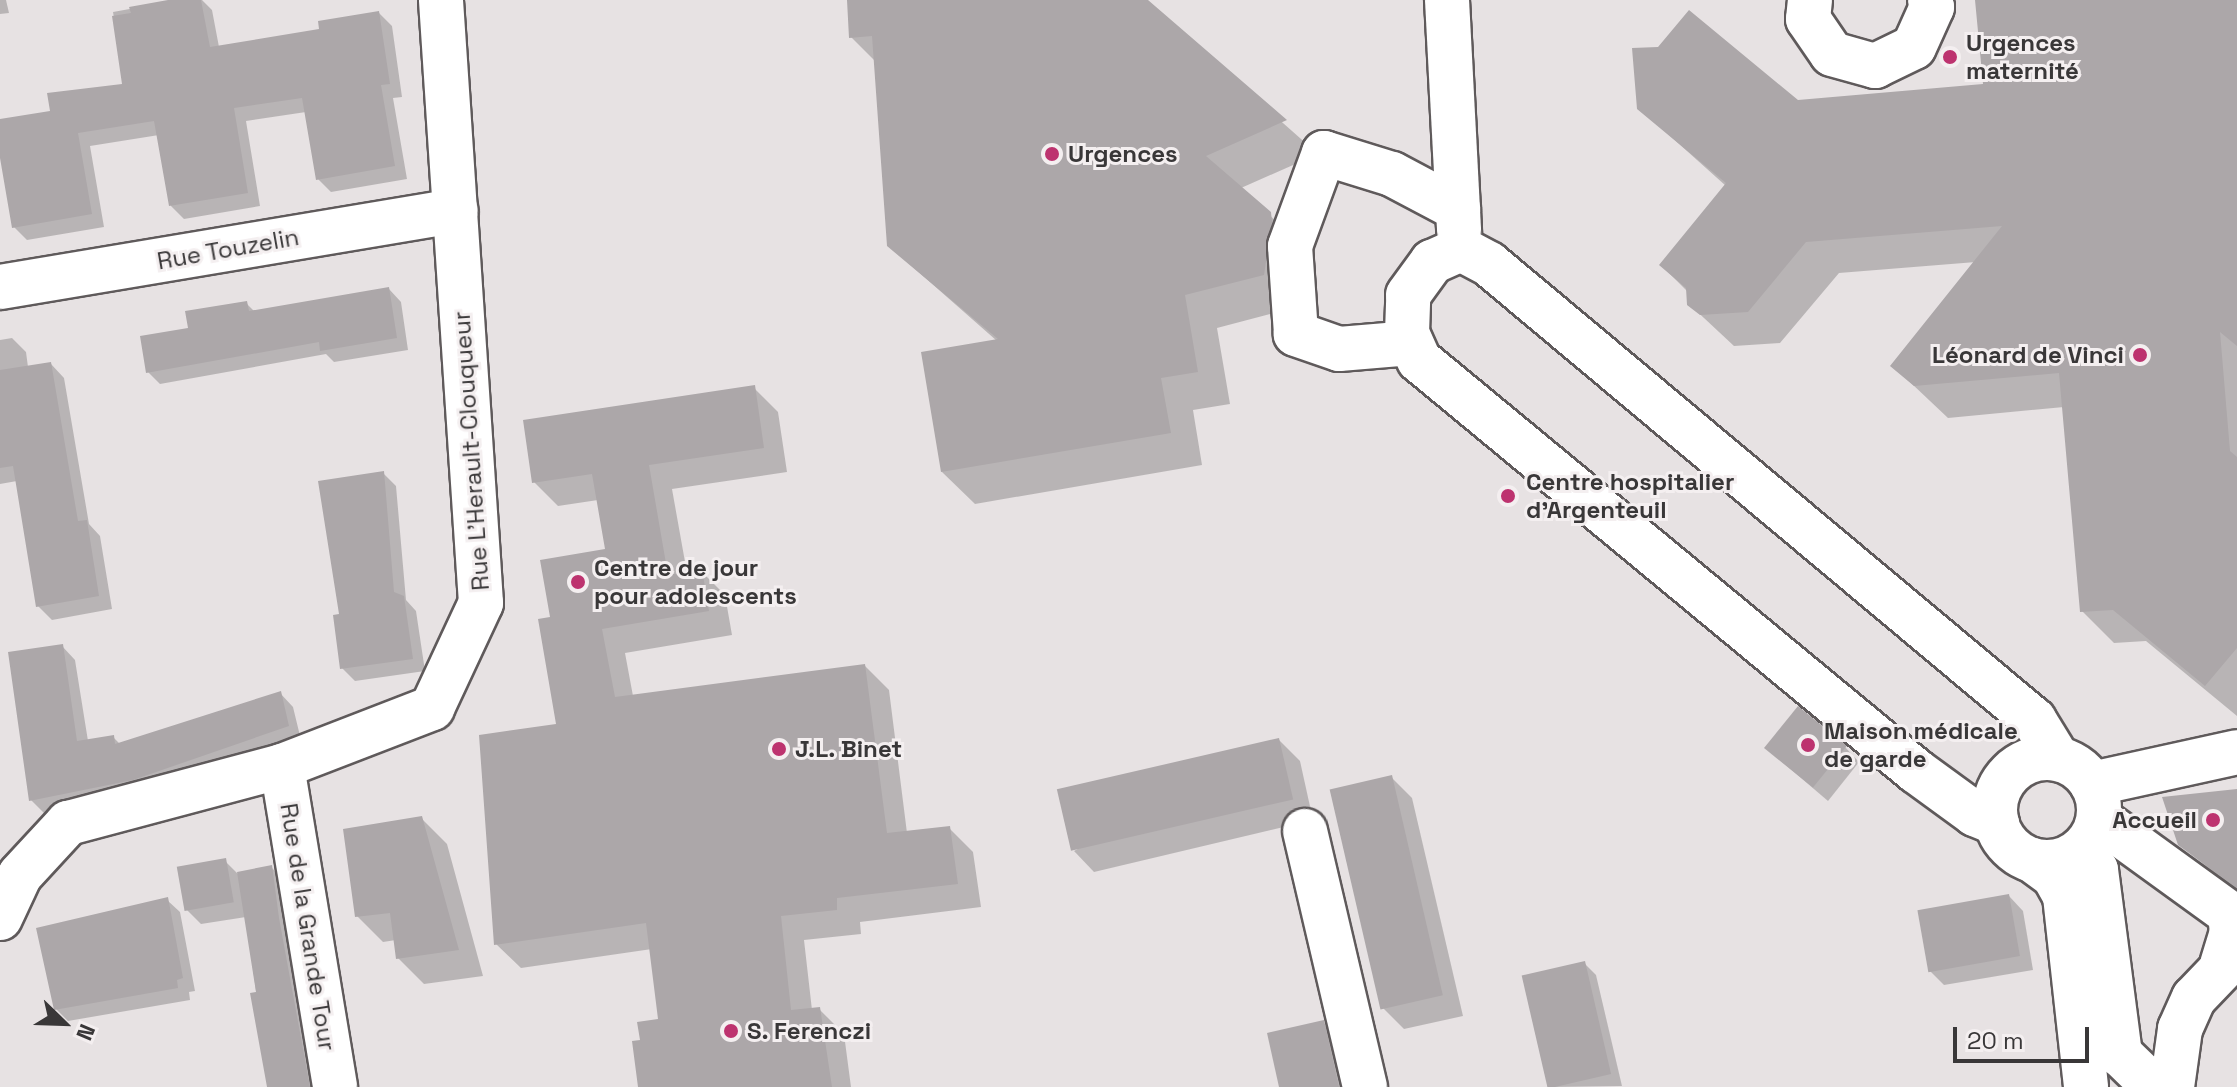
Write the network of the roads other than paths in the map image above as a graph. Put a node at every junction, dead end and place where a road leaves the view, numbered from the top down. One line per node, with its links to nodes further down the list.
1 (441, 0): 5 (street, Rue L'Herault-Clouqueur)
2 (1447, 0): 6 (street)
3 (1930, 0): 4 (street)
4 (1807, 1)
5 (456, 211): 7 (street, Rue Touzelin); 11 (street, Rue L'Herault-Clouqueur)
6 (1459, 229): 8 (street); 8 (street); 10 (street)
7 (0, 287)
8 (1411, 343): 13 (street)
9 (2237, 752): 12 (street)
10 (2058, 759): 12 (street); 13 (street)
11 (282, 766): 16 (street, Rue L'Herault-Clouqueur); 19 (street, Rue de la Grande Tour)
12 (2091, 817): 15 (street); 18 (street); 22 (street)
13 (1997, 823): 15 (street)
14 (1305, 831): 20 (street)
15 (2032, 860): 21 (street)
16 (10, 862): 17 (street, Rue L'Herault-Clouqueur)
17 (0, 918)
18 (2229, 958): 23 (street)
19 (335, 1087)
20 (1365, 1087)
21 (2086, 1087)
22 (2154, 1087)
23 (2172, 1087)

